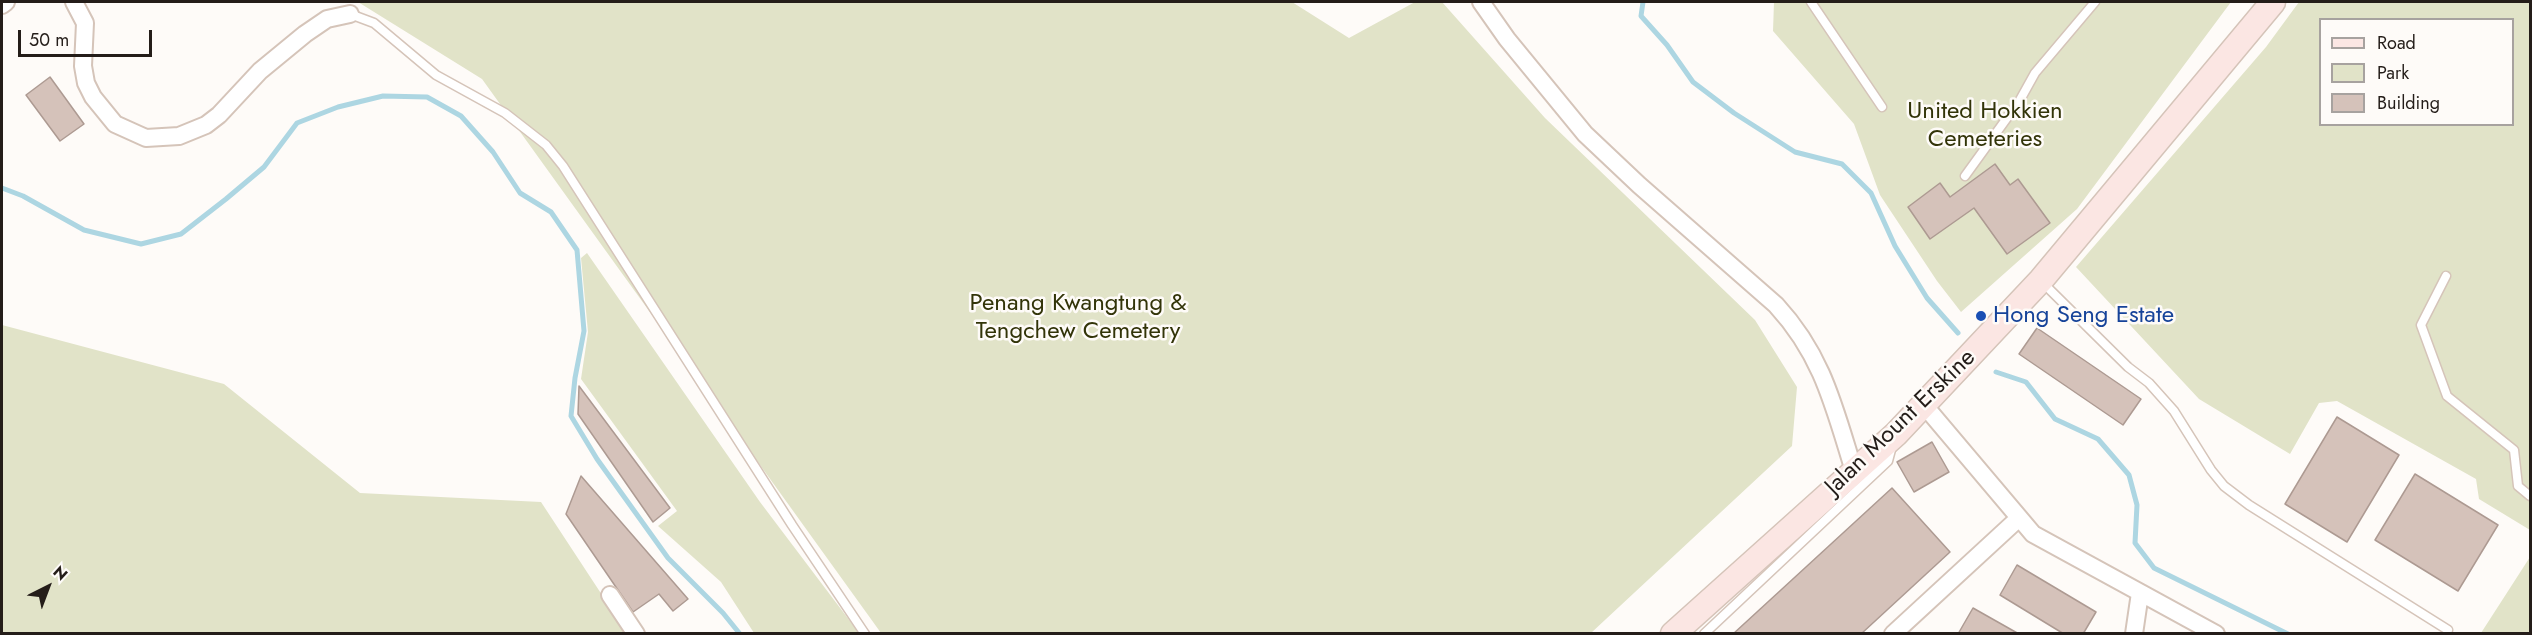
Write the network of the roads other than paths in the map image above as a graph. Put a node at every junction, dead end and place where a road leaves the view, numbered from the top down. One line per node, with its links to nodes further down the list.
1 (6, 2): 7 (street)
2 (74, 2): 8 (street)
3 (1481, 2): 15 (street)
4 (1810, 2): 9 (lane)
5 (2095, 2): 10 (lane)
6 (2273, 2): 12 (main road, Jalan Mount Erskine)
7 (2, 5)
8 (350, 14): 22 (lane)
9 (1882, 106)
10 (1965, 176)
11 (2446, 276): 16 (lane)
12 (2041, 280): 13 (main road, Jalan Mount Erskine); 20 (lane)
13 (1924, 405): 14 (main road, Jalan Mount Erskine); 17 (street)
14 (1896, 434): 15 (main road, Jalan Mount Erskine); 24 (lane)
15 (1854, 471): 23 (main road, Jalan Mount Erskine)
16 (2530, 496)
17 (2019, 518): 18 (street); 25 (street)
18 (2140, 593): 26 (street); 27 (street)
19 (610, 595): 21 (street)
20 (2448, 630)
21 (636, 633)
22 (865, 633)
23 (1673, 633)
24 (1704, 633)
25 (1895, 633)
26 (2134, 633)
27 (2216, 633)

